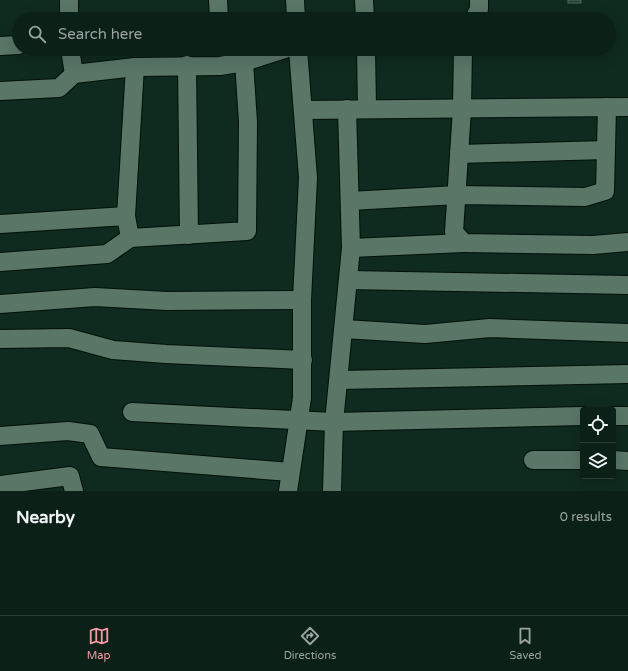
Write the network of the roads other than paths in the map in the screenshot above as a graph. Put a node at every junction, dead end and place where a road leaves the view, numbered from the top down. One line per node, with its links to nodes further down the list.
1 (69, 0): 6 (street)
2 (218, 0): 7 (street)
3 (294, 0): 8 (street)
4 (364, 0): 9 (street)
5 (479, 0): 10 (street)
6 (69, 12)
7 (219, 12)
8 (295, 12)
9 (365, 12)
10 (477, 12)
11 (12, 45): 12 (street)
12 (0, 46)
13 (71, 56): 22 (street)
14 (263, 56): 19 (street)
15 (299, 56): 29 (street)
16 (366, 56): 26 (street)
17 (464, 56): 27 (street)
18 (220, 57): 19 (street); 20 (street)
19 (244, 62): 36 (street)
20 (187, 65): 21 (street); 36 (street)
21 (135, 67): 22 (street); 34 (street)
22 (74, 74): 23 (street)
23 (0, 91)
24 (607, 107): 25 (street); 27 (street); 30 (street)
25 (628, 107)
26 (367, 108): 27 (street); 28 (street)
27 (462, 108): 31 (street)
28 (347, 109): 29 (street); 33 (street)
29 (303, 110): 44 (street)
30 (606, 150): 31 (street); 32 (street)
31 (459, 154): 32 (street)
32 (457, 195): 33 (street); 39 (street)
33 (350, 201): 40 (street)
34 (126, 216): 35 (street); 37 (street)
35 (0, 224)
36 (189, 234): 37 (street)
37 (130, 238): 41 (street)
38 (628, 242): 39 (street)
39 (464, 243): 40 (street)
40 (351, 248): 42 (street)
41 (0, 262)
42 (348, 280): 43 (street); 46 (street)
43 (628, 285)
44 (302, 300): 45 (street); 49 (street)
45 (0, 304)
46 (344, 330): 47 (street); 51 (street)
47 (628, 333)
48 (0, 339): 49 (street)
49 (303, 360): 56 (street)
50 (628, 374): 51 (street)
51 (340, 380): 57 (street)
52 (132, 412): 56 (street)
53 (580, 416): 57 (street)
54 (616, 416): 55 (street)
55 (628, 416)
56 (299, 419): 57 (street); 63 (street)
57 (334, 422): 67 (street)
58 (0, 436): 63 (street)
59 (533, 460): 60 (street)
60 (580, 460)
61 (616, 460): 62 (street)
62 (628, 461)
63 (290, 472): 66 (street)
64 (0, 485): 65 (street)
65 (74, 491)
66 (288, 491)
67 (332, 491)

